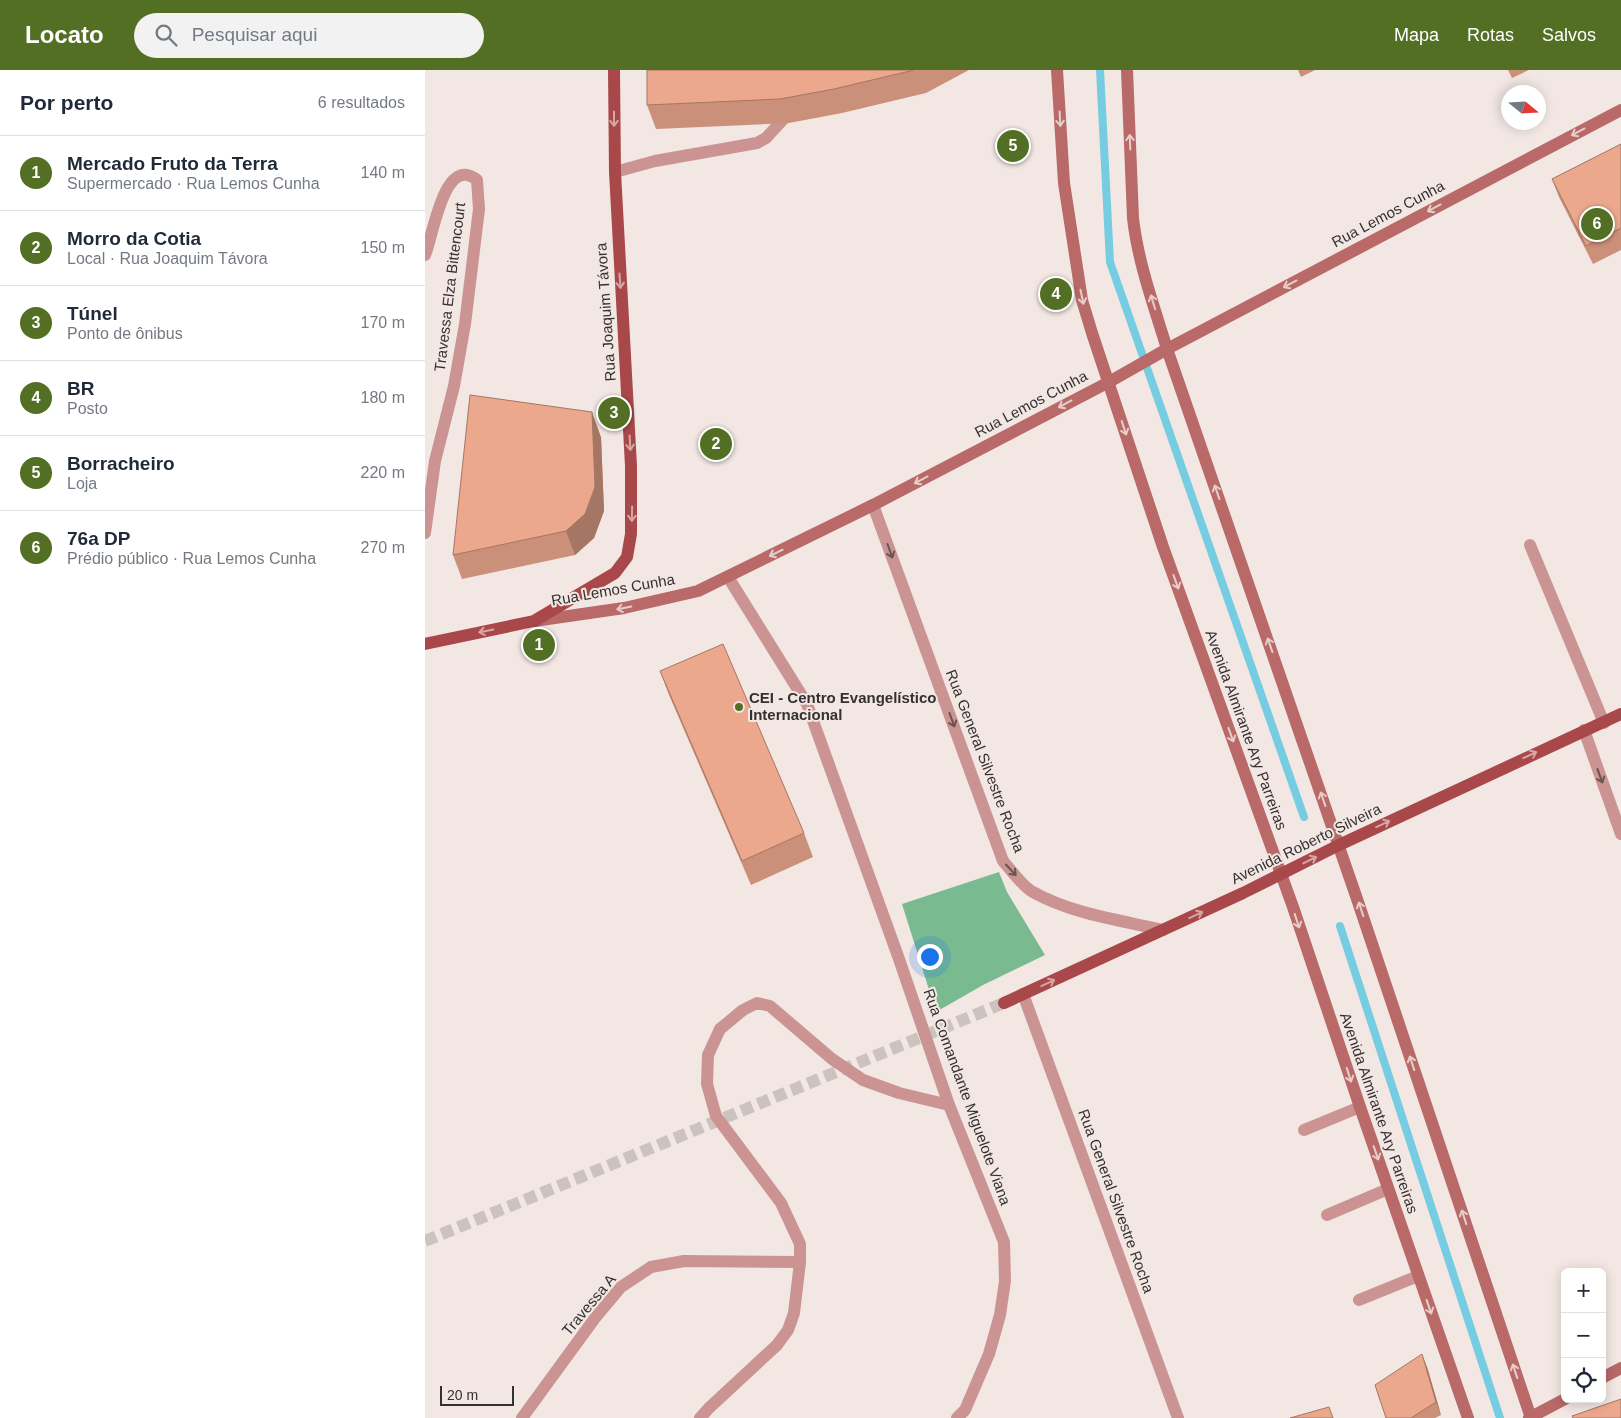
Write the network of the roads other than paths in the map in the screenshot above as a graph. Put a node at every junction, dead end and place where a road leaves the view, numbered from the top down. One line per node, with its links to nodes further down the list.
1 (614, 70): 6 (main road, Rua Joaquim Távora, one-way to 6)
2 (1057, 70): 9 (main road, Avenida Almirante Ary Parreiras, one-way to 9)
3 (1127, 70): 8 (main road, one-way to 3)
4 (798, 103): 6 (street)
5 (1621, 110): 8 (main road, Rua Lemos Cunha, one-way to 8)
6 (615, 172): 14 (main road, Rua Joaquim Távora, one-way to 14)
7 (425, 255): 11 (street, Travessa Elza Bittencourt)
8 (1167, 349): 9 (main road, Rua Lemos Cunha); 20 (main road, one-way to 8)
9 (1109, 382): 10 (main road, Rua Lemos Cunha, one-way to 10); 21 (main road, Avenida Almirante Ary Parreiras, one-way to 21)
10 (873, 505): 13 (main road, Rua Lemos Cunha, one-way to 13); 22 (street, Rua General Silvestre Rocha, one-way to 22)
11 (425, 533)
12 (1530, 545): 17 (street)
13 (728, 576): 14 (main road, Rua Lemos Cunha, one-way to 14); 25 (street, Rua Comandante Miguelote Viana)
14 (534, 621): 15 (main road, Rua Lemos Cunha, one-way to 15)
15 (425, 644)
16 (1621, 714): 17 (main road, Avenida Roberto Silveira)
17 (1603, 723): 18 (main road, Avenida Roberto Silveira)
18 (1584, 730): 19 (street, one-way to 19); 20 (main road, Avenida Roberto Silveira, one-way to 18)
19 (1621, 834)
20 (1339, 845): 21 (main road, Avenida Roberto Silveira, one-way to 20); 41 (main road, one-way to 20)
21 (1281, 875): 22 (main road, Avenida Roberto Silveira, one-way to 21); 26 (main road, Avenida Almirante Ary Parreiras, one-way to 26)
22 (1163, 930): 23 (main road, Avenida Roberto Silveira, one-way to 22)
23 (1023, 994): 24 (main road, Avenida Roberto Silveira); 39 (street, Rua General Silvestre Rocha)
24 (1004, 1003)
25 (949, 1105): 30 (street); 38 (street, Rua Comandante Miguelote Viana)
26 (1360, 1107): 27 (street); 28 (main road, Avenida Almirante Ary Parreiras, one-way to 28)
27 (1303, 1130)
28 (1388, 1189): 29 (street); 31 (main road, Avenida Almirante Ary Parreiras)
29 (1327, 1215)
30 (800, 1262): 36 (street, Travessa A); 37 (street)
31 (1419, 1276): 32 (street); 40 (main road, Avenida Almirante Ary Parreiras, one-way to 40)
32 (1359, 1300)
33 (1621, 1368): 34 (main road)
34 (1606, 1376)
35 (1561, 1401): 41 (main road)
36 (522, 1418)
37 (700, 1418)
38 (957, 1418)
39 (1178, 1418)
40 (1468, 1418)
41 (1530, 1418)

